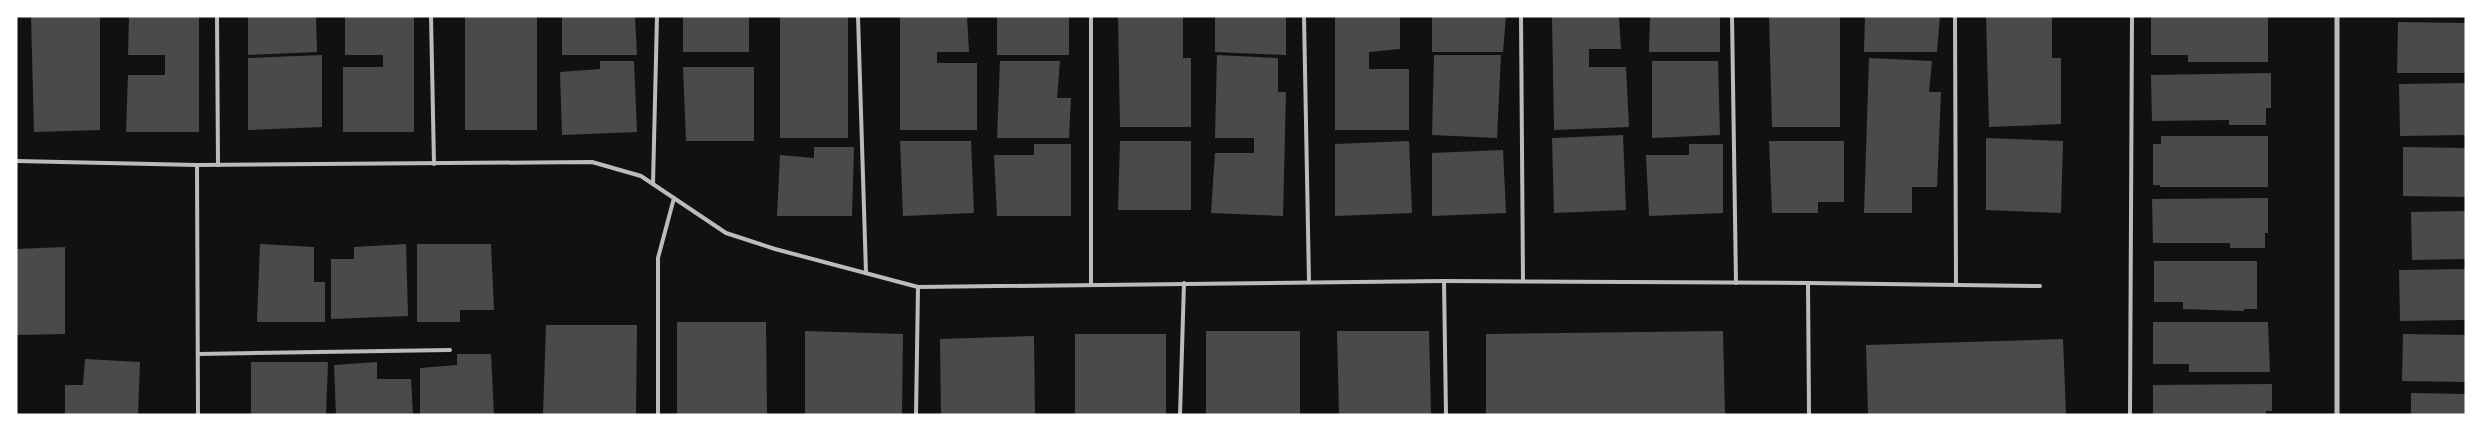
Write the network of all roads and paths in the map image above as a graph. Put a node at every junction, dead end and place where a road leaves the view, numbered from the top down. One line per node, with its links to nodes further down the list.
1 (217, 16): 15 (lane)
2 (431, 16): 13 (lane)
3 (657, 16): 16 (lane)
4 (858, 16): 18 (lane)
5 (1091, 16): 25 (lane)
6 (1304, 16): 21 (lane)
7 (1521, 16): 20 (lane)
8 (1732, 16): 23 (lane)
9 (1955, 16): 26 (lane)
10 (2132, 16): 37 (lane)
11 (2337, 16): 38 (street)
12 (16, 161): 14 (lane)
13 (434, 164): 15 (lane); 16 (lane)
14 (197, 165): 15 (lane); 30 (lane)
15 (218, 165)
16 (653, 184): 17 (lane)
17 (674, 198): 18 (lane); 32 (lane)
18 (866, 273): 28 (lane)
19 (1444, 281): 20 (lane); 21 (lane); 35 (lane)
20 (1523, 281): 23 (lane)
21 (1309, 282): 22 (lane)
22 (1184, 283): 25 (lane); 34 (lane)
23 (1736, 283): 24 (lane)
24 (1808, 283): 26 (lane); 36 (lane)
25 (1091, 284): 28 (lane)
26 (1956, 285): 27 (lane)
27 (2040, 286)
28 (918, 287): 33 (lane)
29 (450, 350): 30 (lane)
30 (198, 354): 31 (lane)
31 (198, 415)
32 (658, 415)
33 (916, 415)
34 (1180, 415)
35 (1446, 415)
36 (1809, 415)
37 (2130, 415)
38 (2336, 415)

